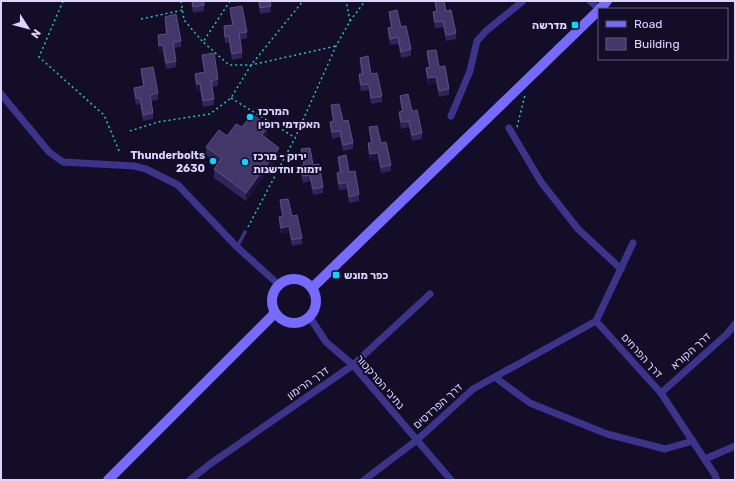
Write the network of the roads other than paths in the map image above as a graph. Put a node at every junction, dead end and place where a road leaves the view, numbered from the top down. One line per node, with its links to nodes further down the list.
1 (523, 1): 6 (street)
2 (590, 1): 3 (street)
3 (598, 8)
4 (598, 10): 13 (main road)
5 (1, 94): 10 (street)
6 (451, 116)
7 (509, 128): 11 (street)
8 (245, 232): 10 (lane)
9 (633, 242): 11 (street)
10 (238, 247): 12 (street)
11 (621, 269): 17 (street)
12 (278, 284): 13 (main road); 15 (main road)
13 (312, 288): 16 (main road)
14 (430, 294): 19 (street, דרך הרימון)
15 (275, 313): 16 (main road); 26 (main road)
16 (309, 316): 19 (street, נתיבי הטרקטור)
17 (596, 322): 20 (street, דרך הפרדסים); 21 (street, דרך הפרחים)
18 (735, 324): 21 (street, דרך הקורא)
19 (353, 365): 22 (street, נתיבי הטרקטור); 27 (street, דרך הרימון)
20 (496, 378): 22 (street, דרך הפרדסים); 23 (street)
21 (662, 394): 23 (street, דרך הפרחים)
22 (417, 440): 28 (street, דרך הפרדסים); 29 (street, נתיבי הטרקטור)
23 (693, 441): 25 (street, דרך הפרחים)
24 (735, 446): 25 (street)
25 (705, 459): 30 (street, דרך הפרחים)
26 (108, 480)
27 (190, 480)
28 (364, 480)
29 (451, 480)
30 (717, 480)

